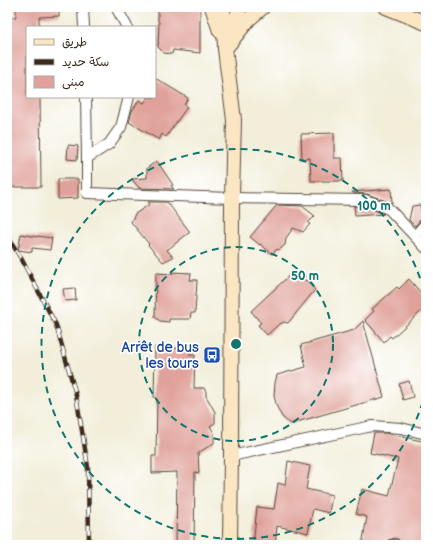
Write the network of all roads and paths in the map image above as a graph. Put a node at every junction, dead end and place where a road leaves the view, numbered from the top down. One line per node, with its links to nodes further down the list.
1 (83, 7): 9 (street)
2 (116, 7): 10 (street)
3 (212, 7): 11 (street)
4 (223, 7): 11 (street)
5 (240, 7): 11 (street)
6 (263, 7): 11 (street)
7 (386, 7): 8 (street)
8 (426, 23)
9 (84, 26)
10 (126, 26)
11 (225, 49): 15 (street)
12 (86, 98): 14 (street)
13 (129, 98): 14 (street)
14 (87, 158): 15 (street)
15 (232, 198): 17 (street); 20 (street)
16 (426, 223): 17 (street)
17 (415, 236): 18 (street)
18 (426, 248)
19 (426, 434): 20 (street)
20 (231, 456): 21 (street)
21 (230, 545)
22 (392, 545): 23 (street)
23 (396, 545)

